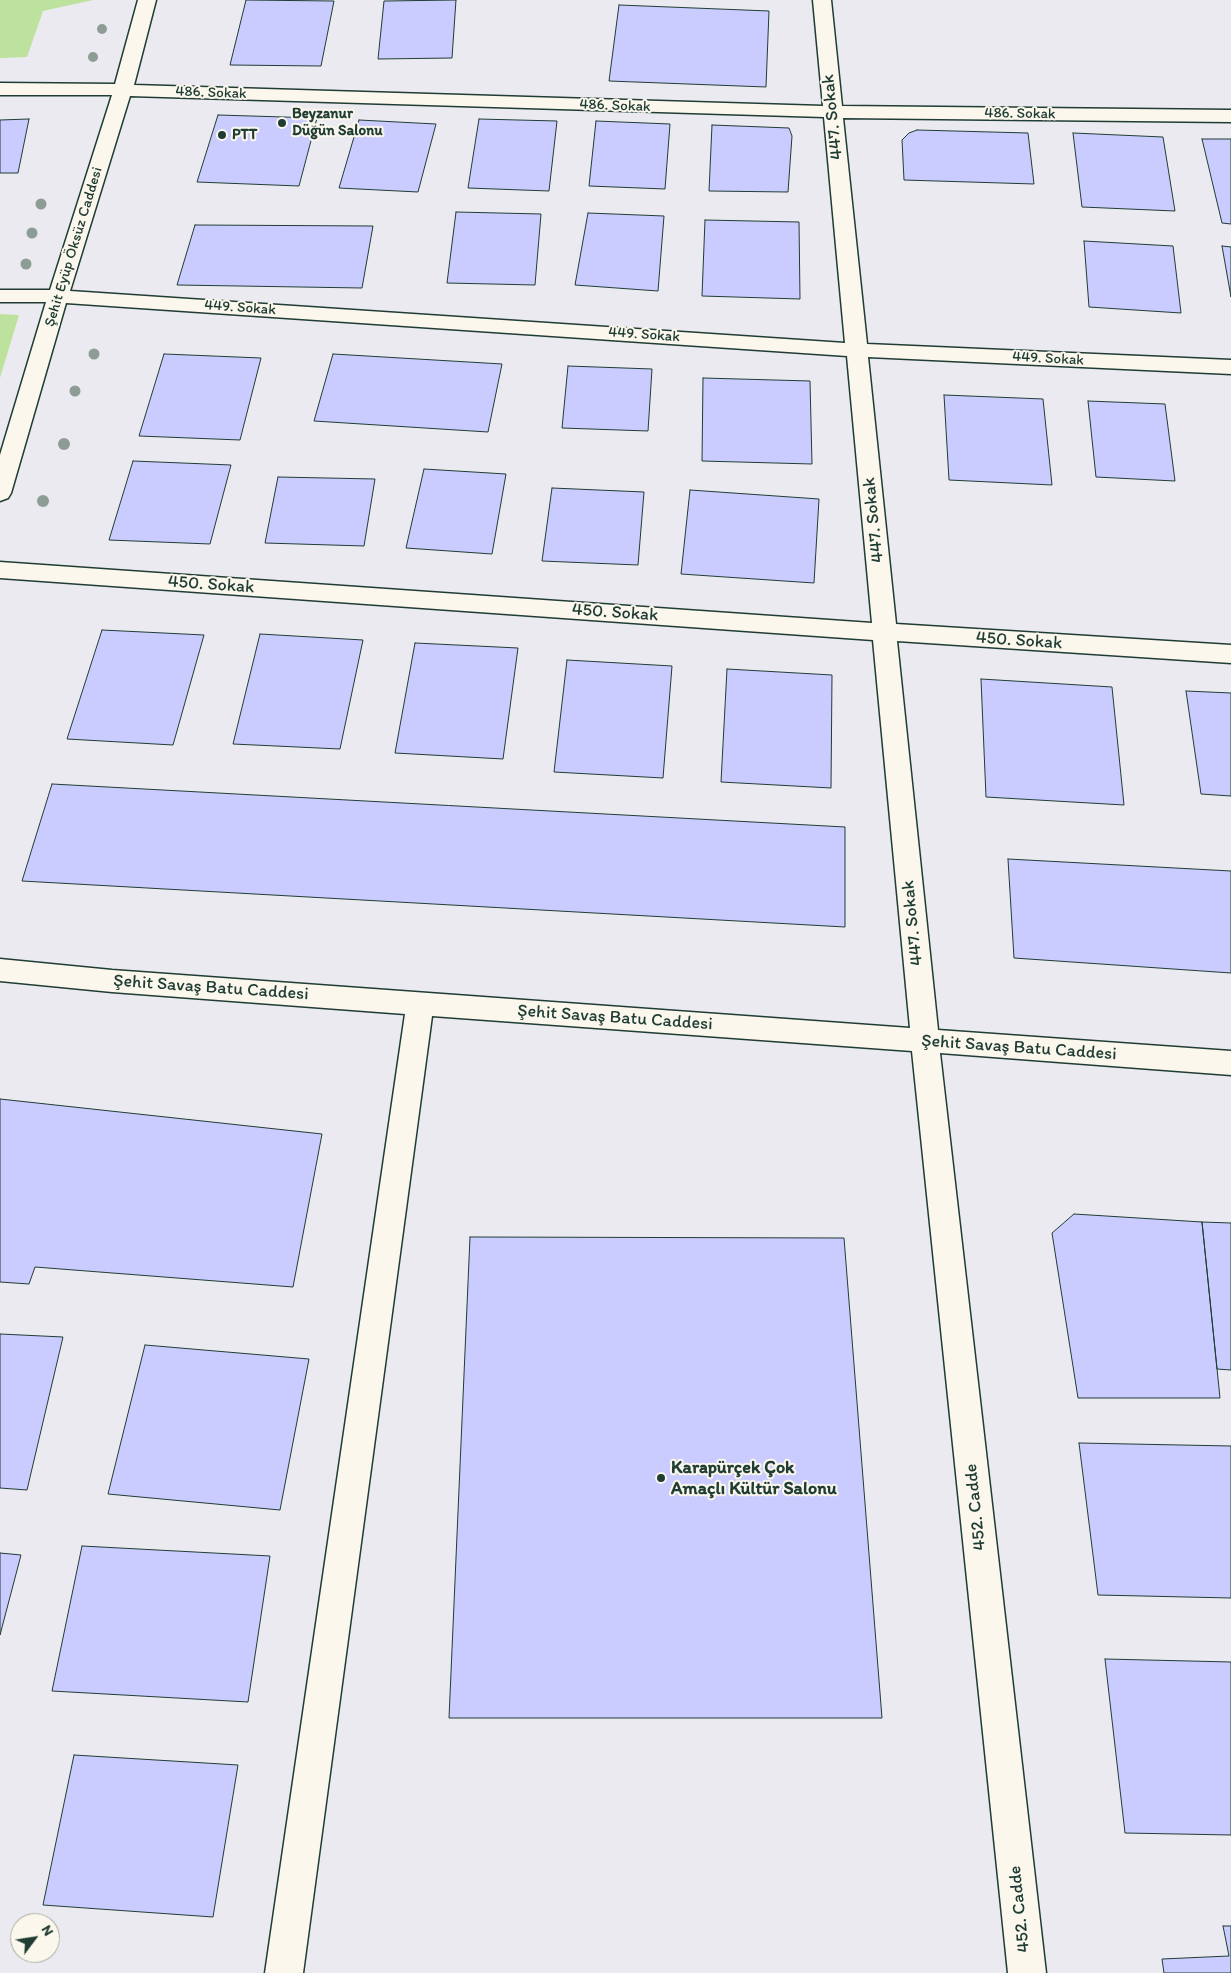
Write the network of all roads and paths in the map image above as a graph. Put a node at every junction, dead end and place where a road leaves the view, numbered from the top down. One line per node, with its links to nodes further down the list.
1 (148, 0): 4 (street, Şehit Eyüp Öksüz Caddesi)
2 (822, 0): 5 (street, 447. Sokak)
3 (0, 89): 4 (street, 486. Sokak)
4 (124, 90): 5 (street, 486. Sokak); 8 (street, Şehit Eyüp Öksüz Caddesi)
5 (832, 112): 6 (street, 486. Sokak); 9 (street, 447. Sokak)
6 (1231, 116)
7 (0, 296): 8 (street, 449. Sokak)
8 (58, 296): 9 (street, 449. Sokak); 11 (street, Şehit Eyüp Öksüz Caddesi)
9 (857, 350): 10 (street, 449. Sokak); 13 (street, 447. Sokak)
10 (1231, 367)
11 (0, 493)
12 (0, 570): 13 (street, 450. Sokak)
13 (885, 632): 14 (street, 450. Sokak); 17 (street, 447. Sokak)
14 (1231, 654)
15 (0, 970): 16 (street, Şehit Savaş Batu Caddesi)
16 (420, 1003): 17 (street, Şehit Savaş Batu Caddesi); 19 (street)
17 (925, 1041): 18 (street, Şehit Savaş Batu Caddesi); 20 (street, 452. Cadde)
18 (1231, 1063)
19 (284, 1973)
20 (1027, 1973)

